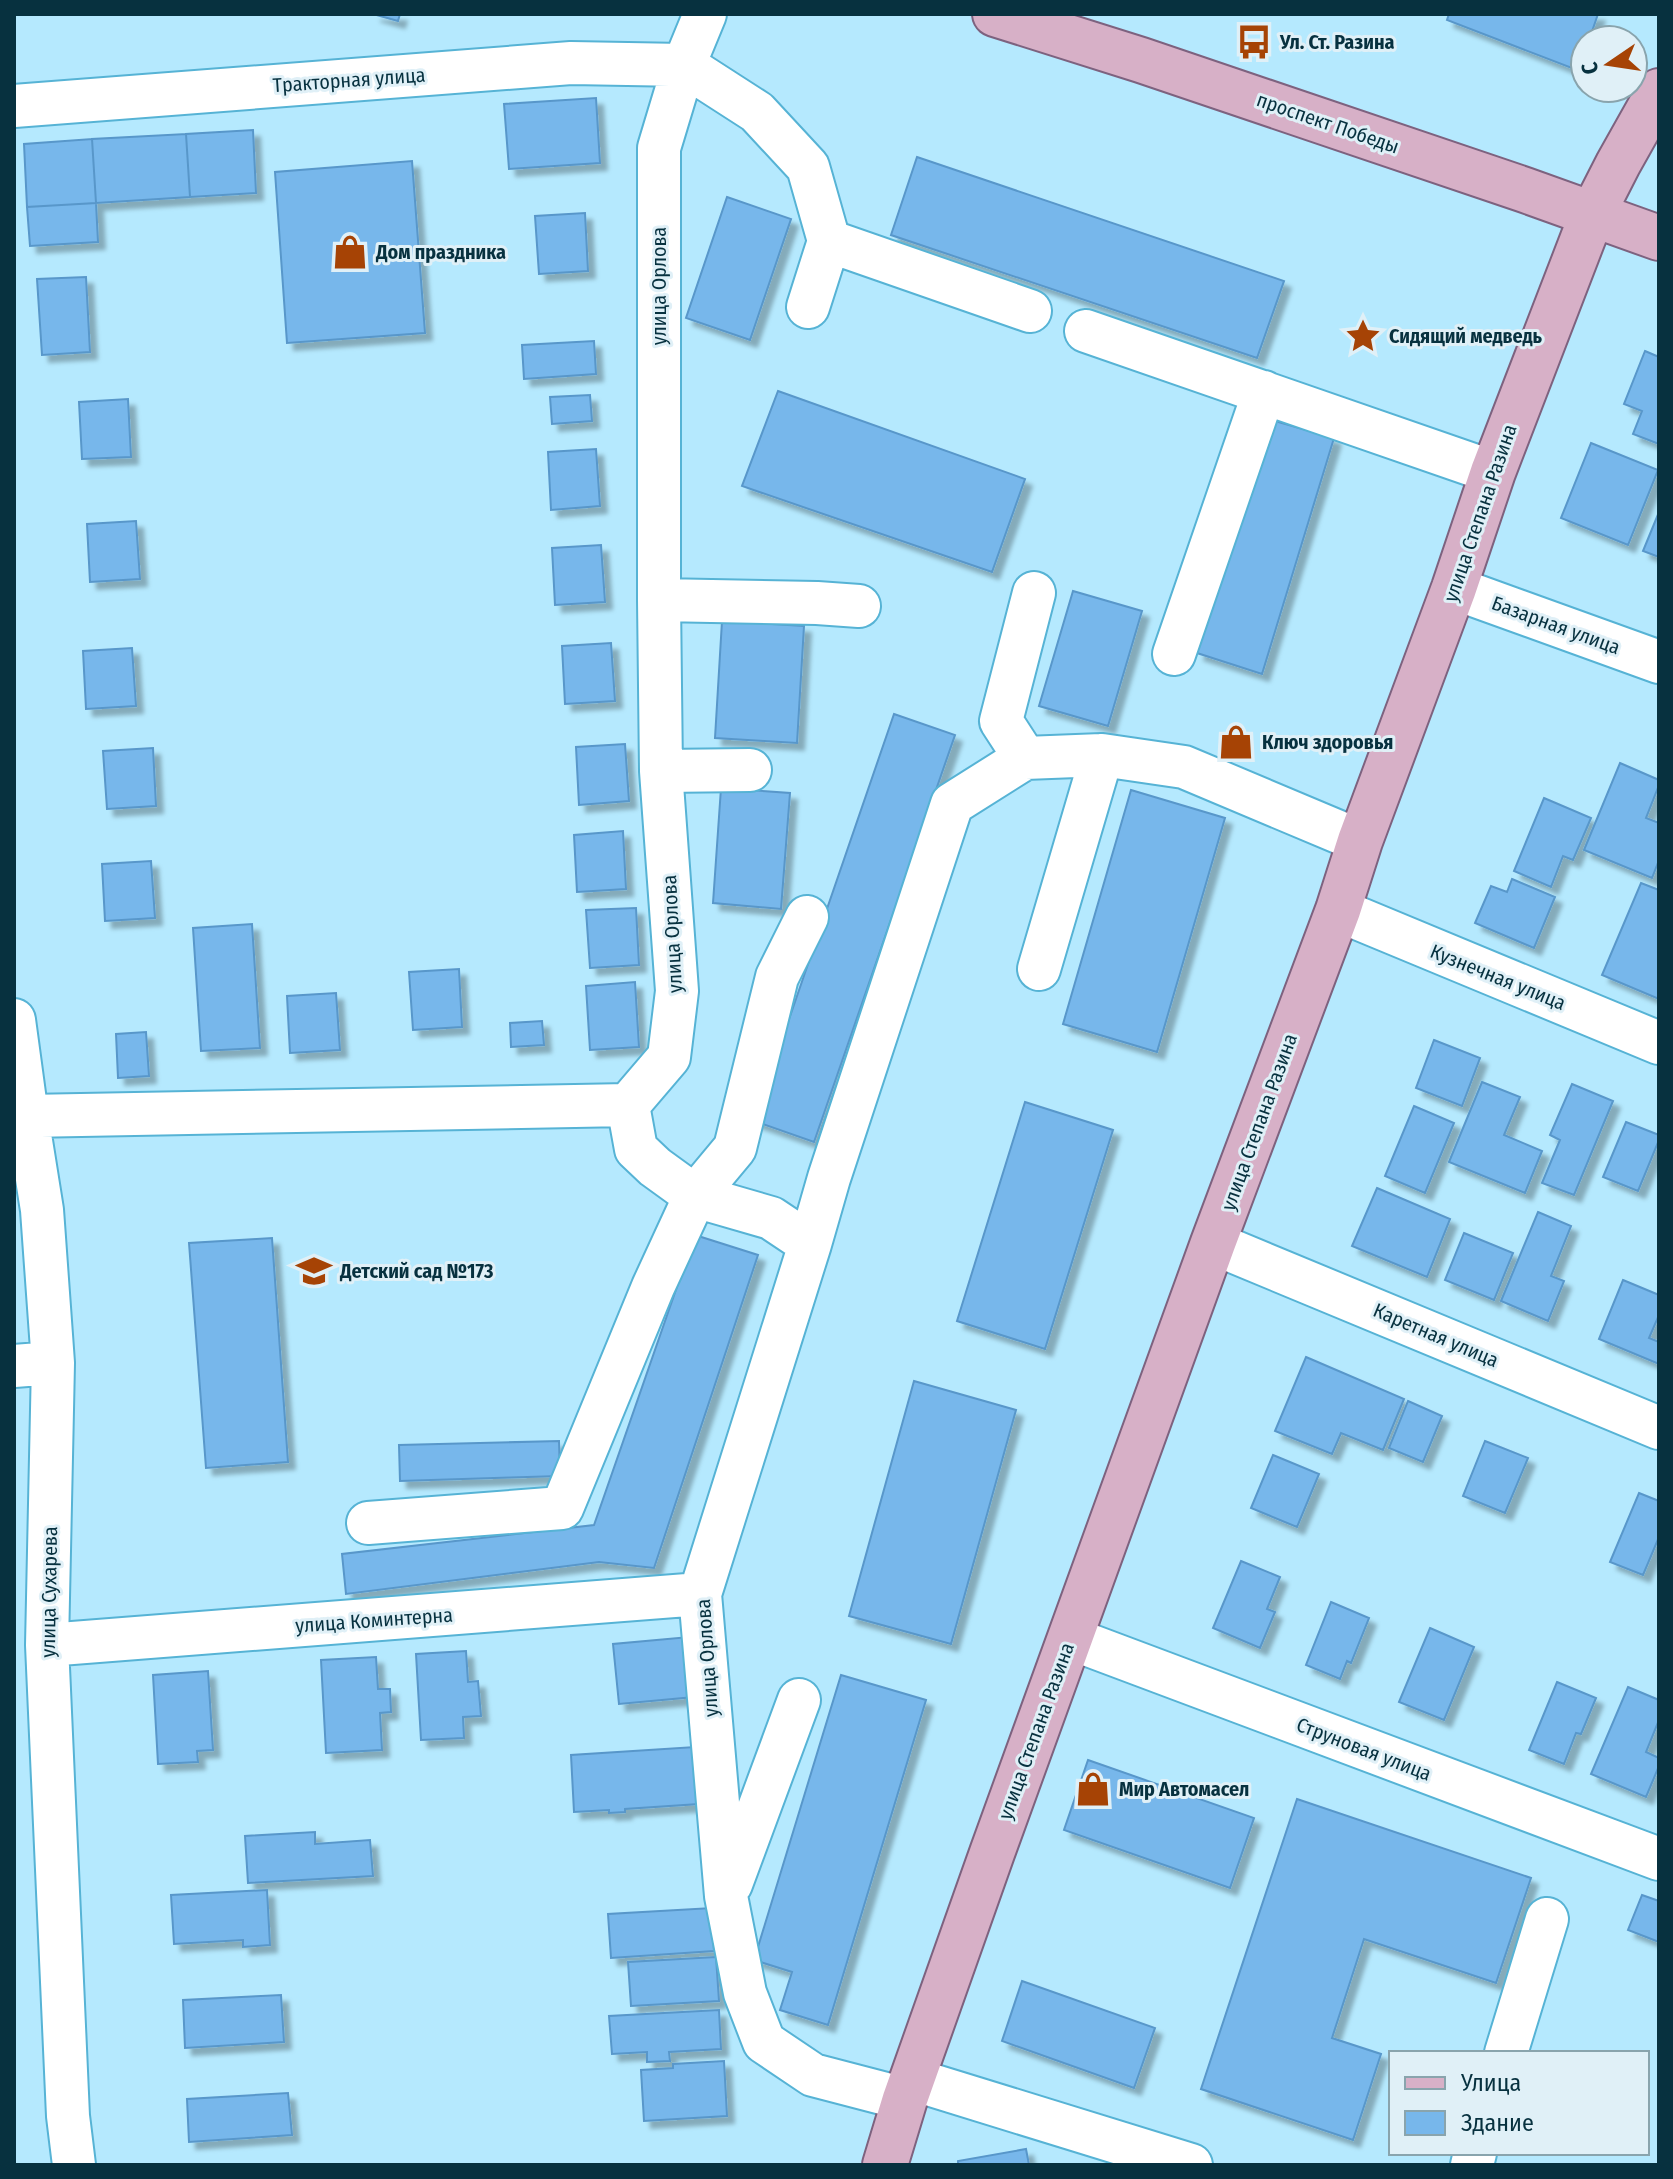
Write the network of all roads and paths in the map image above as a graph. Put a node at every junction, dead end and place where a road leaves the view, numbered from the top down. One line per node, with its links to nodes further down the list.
1 (705, 14): 3 (street, улица Орлова)
2 (995, 14): 6 (main road, проспект Победы)
3 (684, 65): 5 (street, Тракторная улица); 8 (street); 16 (street, улица Орлова)
4 (1659, 91): 6 (main road, улица Степана Разина)
5 (14, 106)
6 (1592, 215): 7 (main road, проспект Победы); 13 (main road, улица Степана Разина)
7 (1659, 238)
8 (829, 241): 9 (street); 10 (street)
9 (808, 307)
10 (1030, 311)
11 (1086, 331): 12 (street)
12 (1264, 392): 13 (street); 18 (street)
13 (1493, 472): 14 (main road, улица Степана Разина)
14 (1454, 588): 19 (street, Базарная улица); 24 (main road, улица Степана Разина)
15 (1034, 593): 21 (street)
16 (659, 600): 17 (street); 23 (street, улица Орлова)
17 (859, 606)
18 (1174, 654)
19 (1659, 662)
20 (1102, 755): 21 (street); 24 (street); 27 (street)
21 (1025, 758): 34 (street, улица Орлова)
22 (750, 770): 23 (street)
23 (661, 771): 30 (street, улица Орлова)
24 (1360, 841): 25 (main road, улица Степана Разина)
25 (1338, 910): 29 (street, Кузнечная улица); 33 (main road, улица Степана Разина)
26 (807, 917): 32 (street)
27 (1039, 969)
28 (14, 1020): 31 (street, улица Сухарева)
29 (1659, 1043)
30 (628, 1105): 31 (street); 32 (street)
31 (27, 1116): 35 (street, улица Сухарева)
32 (695, 1196): 34 (street); 37 (street)
33 (1213, 1243): 36 (street, Каретная улица); 39 (main road, улица Степана Разина)
34 (810, 1244): 38 (street, улица Орлова)
35 (34, 1365): 40 (street, улица Сухарева)
36 (1659, 1428)
37 (368, 1523)
38 (700, 1594): 40 (street, улица Коминтерна); 43 (street, улица Орлова)
39 (1070, 1638): 42 (street, Струновая улица); 46 (main road, улица Степана Разина)
40 (47, 1645): 47 (street, улица Сухарева)
41 (799, 1700): 43 (street)
42 (1659, 1859)
43 (726, 1896): 46 (street, улица Орлова)
44 (1547, 1919): 45 (street)
45 (1507, 2051)
46 (908, 2089): 48 (main road, улица Степана Разина); 49 (street, улица Орлова)
47 (74, 2165)
48 (885, 2165)
49 (1191, 2165)

